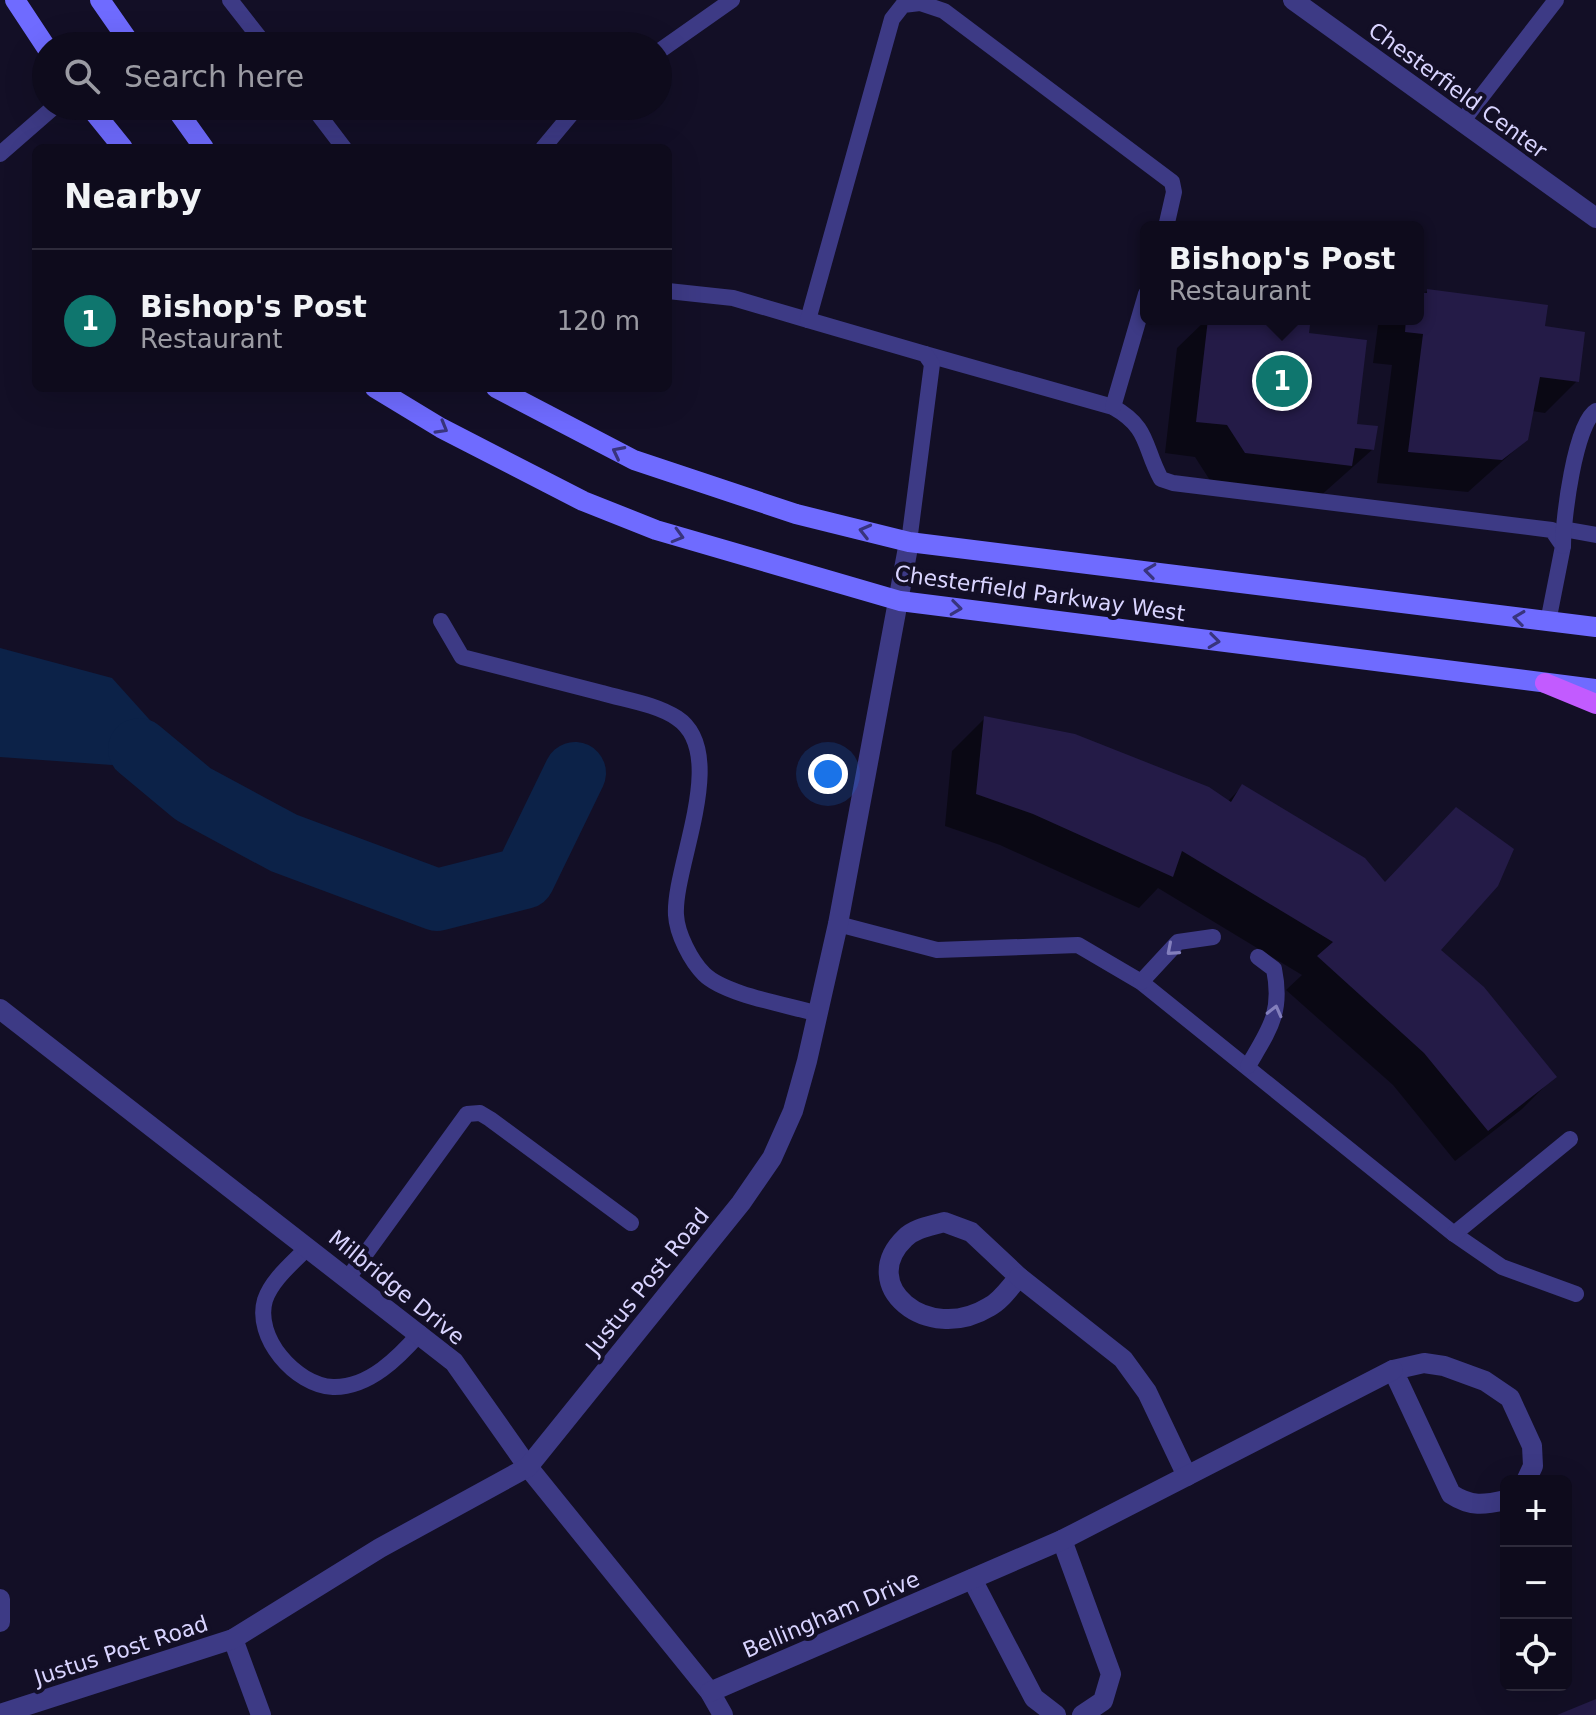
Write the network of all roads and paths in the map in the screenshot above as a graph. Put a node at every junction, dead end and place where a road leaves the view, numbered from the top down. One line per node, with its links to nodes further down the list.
1 (15, 0): 7 (street)
2 (100, 0): 8 (street)
3 (230, 0): 9 (lane)
4 (732, 0): 10 (lane)
5 (1293, 0): 16 (street, Chesterfield Center)
6 (1556, 0): 16 (lane)
7 (36, 32)
8 (122, 32)
9 (255, 32)
10 (672, 42)
11 (39, 120): 21 (lane)
12 (100, 120): 17 (street)
13 (184, 120): 18 (street)
14 (323, 120): 19 (lane)
15 (566, 120): 20 (lane)
16 (1461, 123): 22 (street, Chesterfield Center)
17 (120, 144)
18 (201, 144)
19 (341, 144)
20 (546, 144)
21 (0, 154)
22 (1596, 218)
23 (1167, 221): 26 (lane)
24 (672, 291): 26 (lane)
25 (1140, 315): 30 (lane)
26 (808, 320): 27 (lane)
27 (925, 354): 30 (lane); 34 (lane)
28 (382, 392): 36 (street, Chesterfield Parkway West, one-way to 36)
29 (504, 392): 34 (street, Chesterfield Parkway West, one-way to 29)
30 (1113, 407): 35 (lane)
31 (1596, 411): 32 (lane)
32 (1563, 529): 33 (lane); 35 (lane)
33 (1596, 535)
34 (909, 542): 36 (street, Justus Post Road); 38 (street, Chesterfield Parkway West, one-way to 34)
35 (1563, 546): 38 (lane)
36 (900, 601): 40 (street, Chesterfield Parkway West, one-way to 40); 43 (street, Justus Post Road)
37 (441, 621): 48 (lane)
38 (1548, 622): 39 (street, Chesterfield Parkway West)
39 (1596, 627)
40 (1545, 683): 41 (street, Chesterfield Parkway West); 42 (main road)
41 (1596, 689)
42 (1596, 704)
43 (838, 924): 46 (lane); 48 (street, Justus Post Road)
44 (1213, 937): 46 (lane, one-way to 46)
45 (1258, 957): 49 (lane, one-way to 45)
46 (1141, 982): 49 (lane)
47 (0, 1009): 53 (street, Milbridge Drive)
48 (818, 1014): 59 (street, Justus Post Road)
49 (1248, 1066): 52 (lane)
50 (1570, 1139): 52 (lane)
51 (631, 1223): 55 (lane)
52 (1454, 1234): 56 (lane)
53 (308, 1247): 55 (street, Milbridge Drive); 57 (lane)
54 (1019, 1277): 54 (street); 61 (street)
55 (348, 1278): 57 (street, Milbridge Drive)
56 (1576, 1294)
57 (420, 1333): 59 (street, Milbridge Drive)
58 (1393, 1370): 60 (street, Bellingham Drive); 61 (street, Bellingham Drive); 62 (street)
59 (528, 1467): 67 (street, Justus Post Road); 68 (street, Milbridge Drive)
60 (1529, 1475)
61 (1187, 1476): 63 (street, Bellingham Drive)
62 (1500, 1502)
63 (1062, 1540): 64 (street, Bellingham Drive); 73 (street)
64 (972, 1579): 68 (street, Bellingham Drive); 72 (street)
65 (0, 1599): 66 (street)
66 (0, 1622)
67 (233, 1639): 69 (street, Justus Post Road); 71 (street)
68 (710, 1692): 70 (street, Milbridge Drive)
69 (0, 1714)
70 (721, 1714)
71 (261, 1715)
72 (1056, 1715)
73 (1082, 1715)

